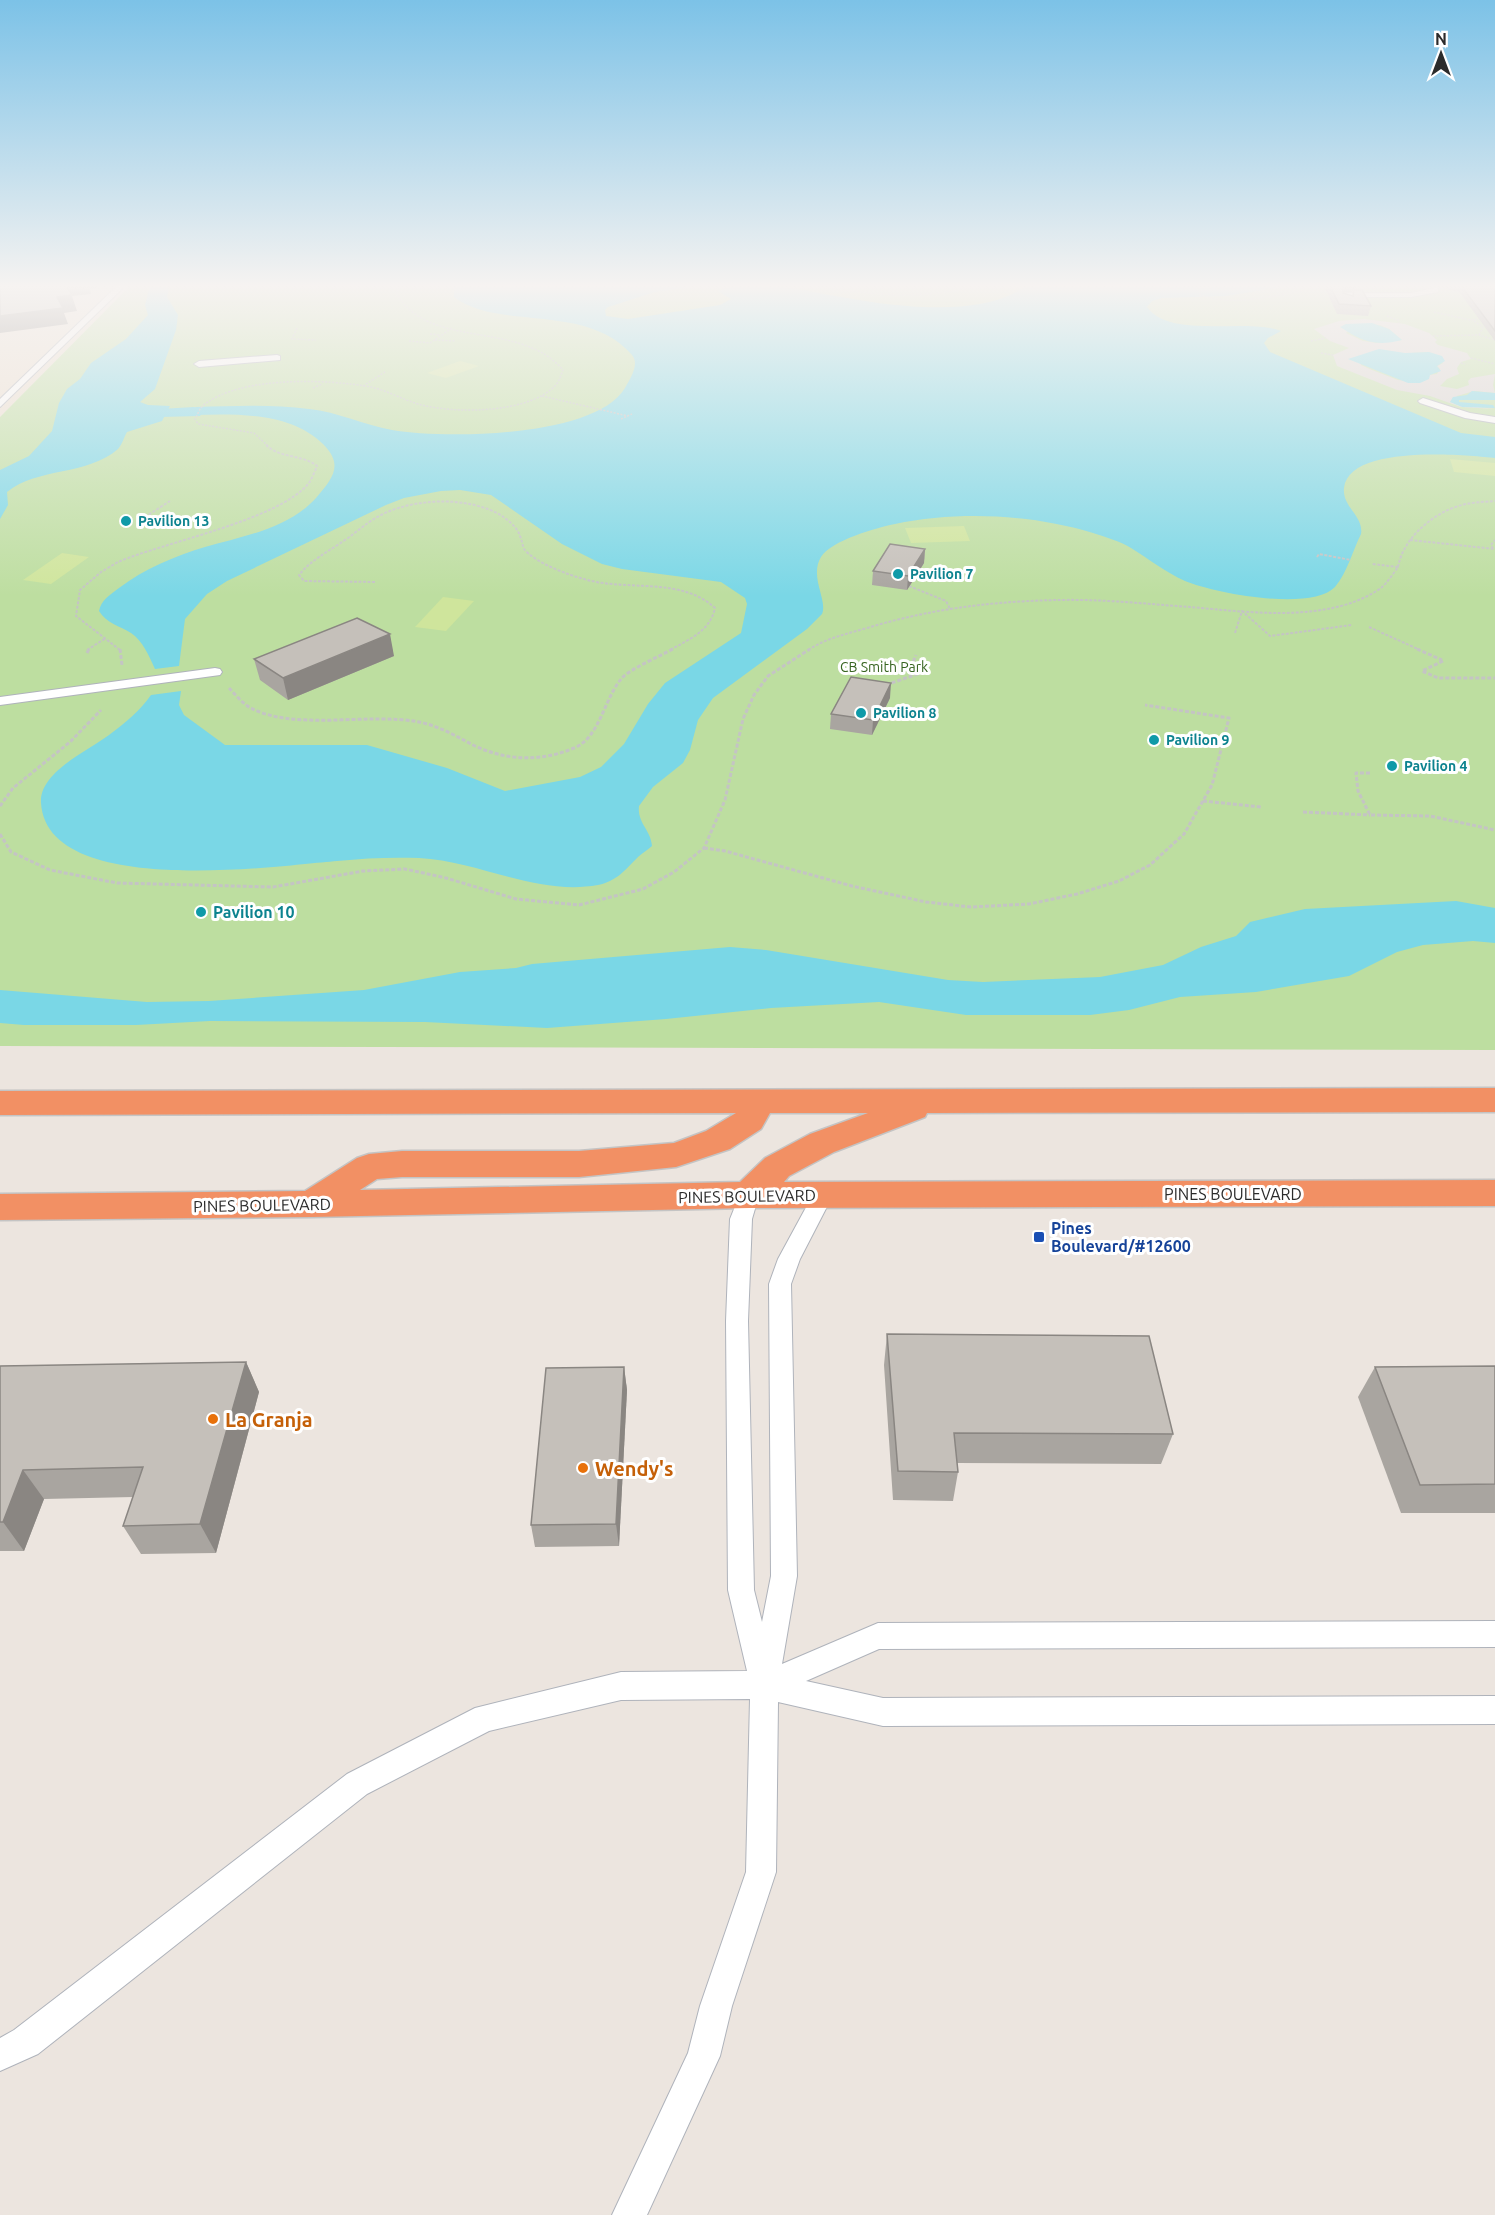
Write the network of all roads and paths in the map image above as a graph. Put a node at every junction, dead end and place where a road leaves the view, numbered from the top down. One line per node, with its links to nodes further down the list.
1 (15, 389): 7 (lane)
2 (241, 389): 29 (path)
3 (373, 389): 5 (path)
4 (551, 389): 5 (path)
5 (542, 396): 9 (path)
6 (1423, 401): 11 (lane)
7 (0, 404)
8 (632, 414): 9 (path)
9 (628, 416): 10 (path)
10 (621, 419)
11 (1495, 420)
12 (170, 501): 14 (path)
13 (1495, 501): 15 (path)
14 (145, 517)
15 (1410, 540): 17 (path); 21 (path)
16 (1495, 540): 17 (path)
17 (1494, 549)
18 (1319, 554): 19 (path)
19 (1351, 560)
20 (1372, 564): 21 (path)
21 (1398, 567): 25 (path)
22 (375, 582): 32 (path)
23 (909, 586): 24 (path)
24 (950, 609): 25 (path); 46 (path)
25 (1242, 611): 26 (path); 28 (path)
26 (1352, 626)
27 (1369, 627): 33 (path)
28 (1235, 633)
29 (106, 638): 30 (path); 34 (path)
30 (87, 653)
31 (916, 655): 35 (path)
32 (215, 672): 34 (lane)
33 (1495, 678)
34 (115, 686): 36 (lane); 40 (path)
35 (882, 687)
36 (0, 701)
37 (1145, 705): 39 (path)
38 (1370, 773): 43 (path)
39 (1203, 801): 41 (path); 46 (path)
40 (0, 806)
41 (1261, 807)
42 (1303, 812): 43 (path)
43 (1370, 815): 44 (path)
44 (1495, 830)
45 (0, 834): 46 (path)
46 (704, 848)
47 (1495, 1100): 49 (highway)
48 (760, 1101): 49 (highway); 50 (highway); 54 (highway)
49 (934, 1101): 52 (highway)
50 (0, 1103)
51 (1495, 1194): 53 (highway, PINES BOULEVARD)
52 (749, 1195): 53 (highway, PINES BOULEVARD); 54 (highway, PINES BOULEVARD); 57 (lane)
53 (823, 1195): 57 (lane)
54 (310, 1204): 55 (highway, PINES BOULEVARD)
55 (0, 1207)
56 (1495, 1634): 57 (lane)
57 (764, 1685): 58 (lane); 59 (lane); 60 (lane)
58 (1495, 1710)
59 (0, 2055)
60 (628, 2215)

